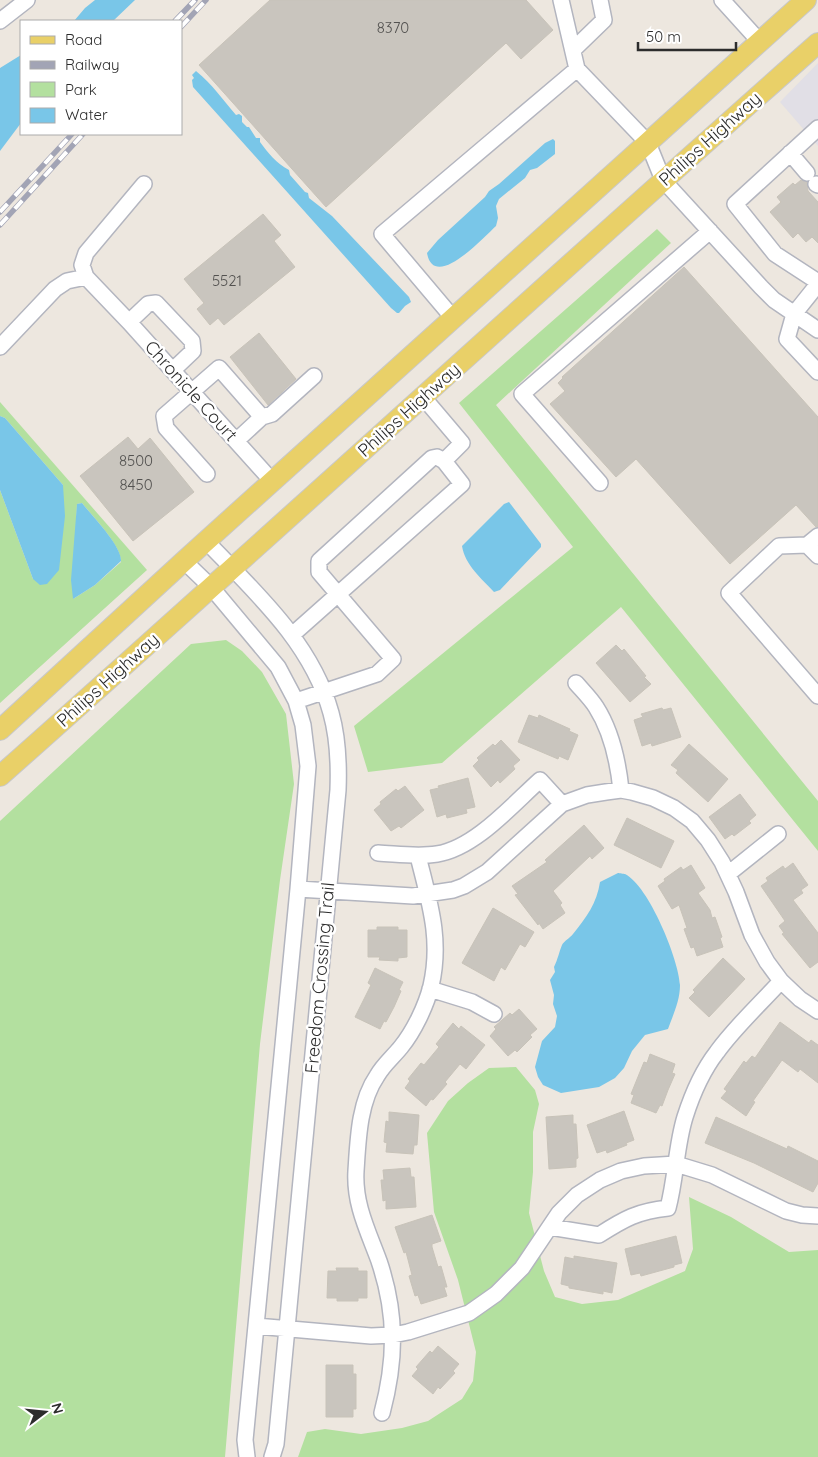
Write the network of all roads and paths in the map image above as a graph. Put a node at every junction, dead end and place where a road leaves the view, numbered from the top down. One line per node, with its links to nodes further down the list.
1 (27, 0): 6 (street)
2 (561, 0): 9 (street)
3 (600, 0): 9 (street)
4 (722, 0): 7 (street)
5 (806, 0): 7 (main road, Philips Highway)
6 (0, 21)
7 (760, 42): 12 (main road, Philips Highway)
8 (818, 43): 14 (main road, Philips Highway)
9 (573, 50): 10 (street)
10 (577, 70): 12 (street); 21 (street)
11 (818, 128): 13 (street)
12 (648, 142): 14 (street); 21 (main road, Philips Highway)
13 (790, 154): 15 (street); 19 (street)
14 (663, 180): 17 (street); 29 (main road, Philips Highway)
15 (814, 181)
16 (144, 184): 18 (street)
17 (710, 231): 20 (street); 35 (street)
18 (86, 277): 22 (street, Chronicle Court); 24 (street)
19 (818, 283): 20 (street)
20 (794, 314): 23 (street); 26 (street)
21 (453, 318): 34 (main road, Philips Highway)
22 (129, 322): 25 (street, Chronicle Court); 25 (street)
23 (818, 330)
24 (0, 347)
25 (173, 370): 28 (street, Chronicle Court)
26 (818, 372)
27 (314, 376): 30 (street)
28 (192, 392): 30 (street); 31 (street, Chronicle Court); 33 (street)
29 (423, 398): 32 (street); 40 (main road, Philips Highway)
30 (262, 417): 31 (street)
31 (236, 441): 34 (street, Chronicle Court)
32 (444, 461): 42 (street); 42 (street)
33 (207, 474)
34 (272, 481): 36 (main road, Philips Highway)
35 (600, 483)
36 (206, 541): 39 (main road, Philips Highway); 40 (street, Freedom Crossing Trail)
37 (812, 541): 38 (street); 46 (street)
38 (818, 556)
39 (184, 560): 41 (street, Freedom Crossing Trail); 48 (main road, Philips Highway)
40 (233, 569): 41 (main road, Philips Highway); 43 (street, Freedom Crossing Trail)
41 (212, 588): 47 (street, Freedom Crossing Trail); 49 (main road, Philips Highway)
42 (338, 596): 43 (street); 45 (street)
43 (292, 636): 45 (street, Freedom Crossing Trail)
44 (576, 683): 50 (street)
45 (324, 691): 47 (street); 57 (street, Freedom Crossing Trail)
46 (818, 696)
47 (296, 701): 56 (street, Freedom Crossing Trail)
48 (0, 730)
49 (0, 776)
50 (621, 790): 51 (street); 55 (street)
51 (562, 804): 54 (street); 58 (street)
52 (778, 834): 55 (street)
53 (378, 853): 54 (street)
54 (418, 856): 58 (street)
55 (728, 874): 59 (street)
56 (298, 888): 57 (street); 66 (street, Freedom Crossing Trail)
57 (328, 891): 58 (street); 67 (street, Freedom Crossing Trail)
58 (428, 894): 60 (street)
59 (782, 981): 61 (street); 63 (street)
60 (430, 989): 62 (street); 68 (street)
61 (818, 1011)
62 (494, 1014)
63 (676, 1164): 64 (street); 65 (street); 65 (street)
64 (818, 1216)
65 (550, 1226): 68 (street)
66 (256, 1326): 67 (street); 70 (street, Freedom Crossing Trail)
67 (287, 1329): 68 (street); 71 (street, Freedom Crossing Trail)
68 (393, 1335): 69 (street)
69 (382, 1413)
70 (247, 1457)
71 (272, 1457)

